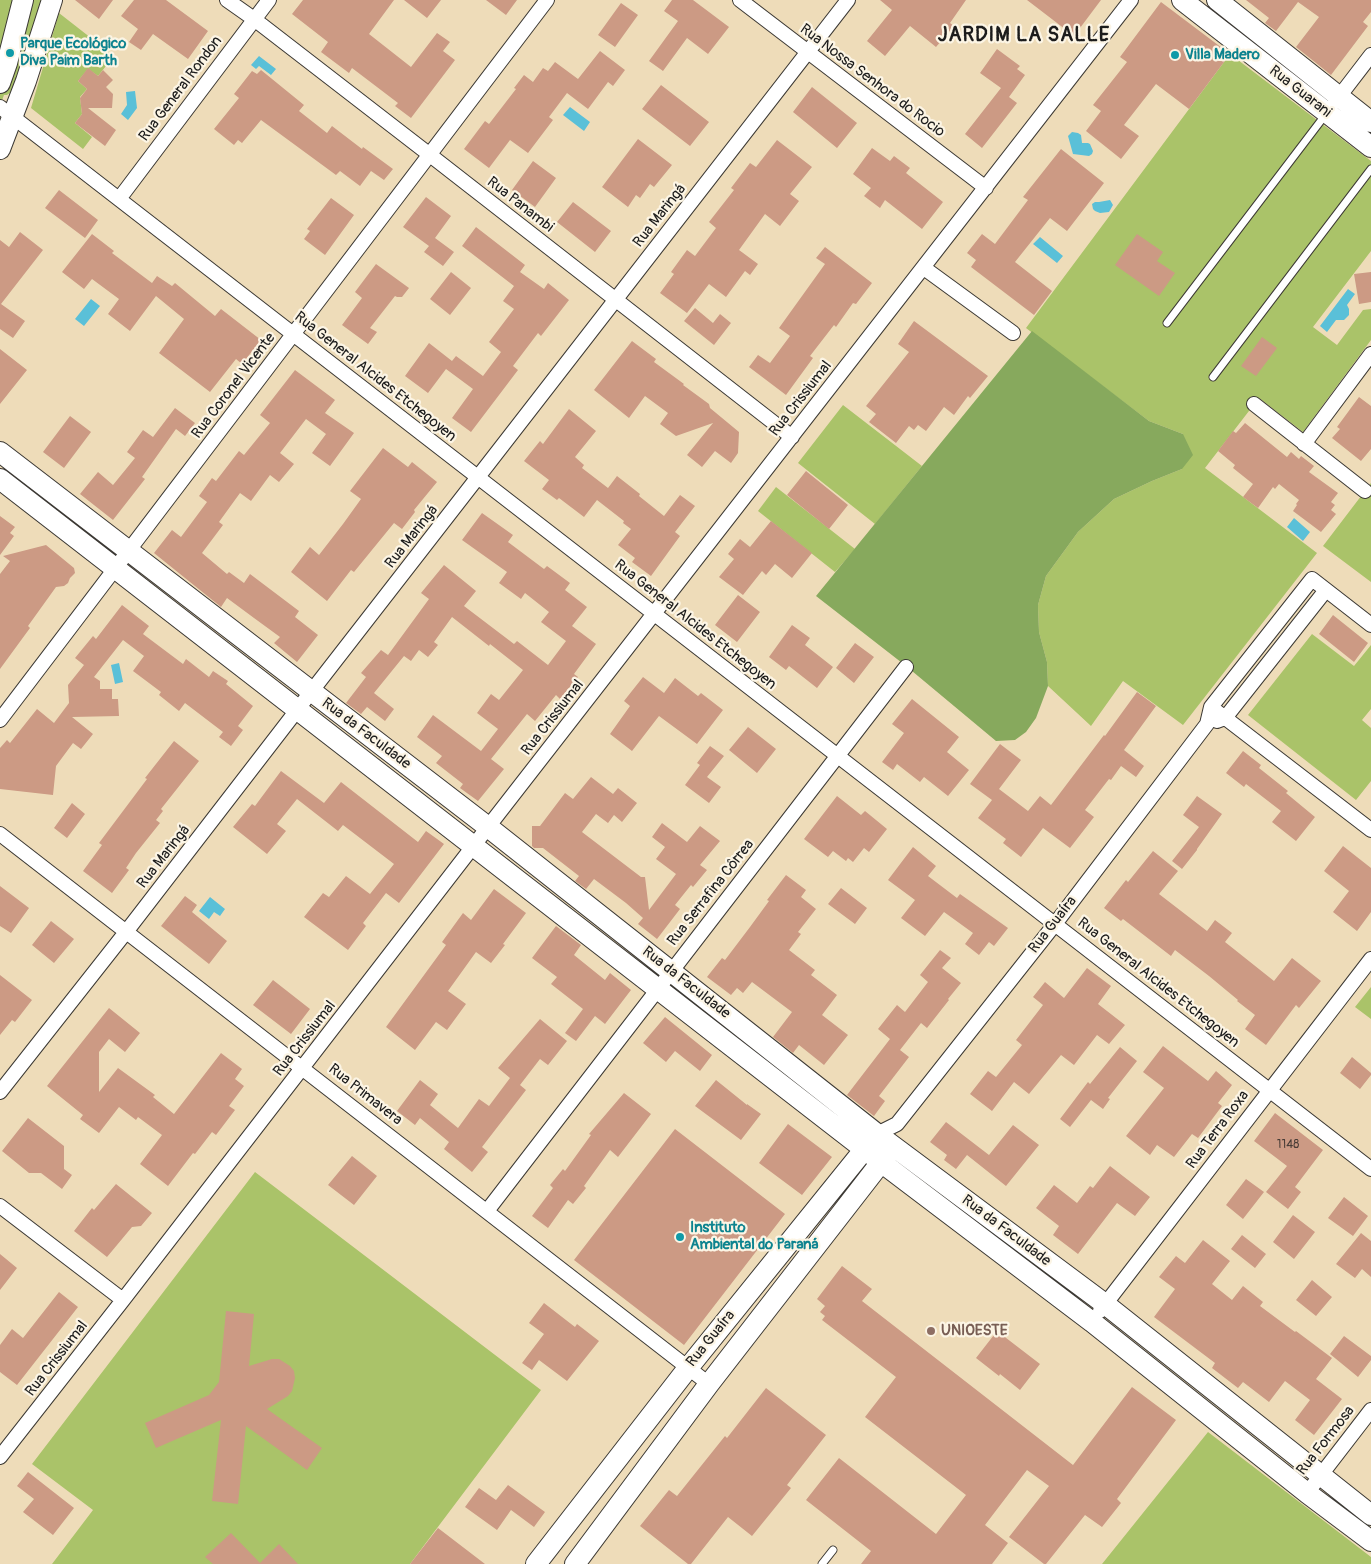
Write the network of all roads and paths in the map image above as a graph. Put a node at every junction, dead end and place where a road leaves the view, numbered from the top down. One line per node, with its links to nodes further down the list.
1 (23, 0): 14 (street)
2 (52, 0): 16 (street)
3 (227, 0): 11 (street, Rua Panambi)
4 (268, 0): 11 (street, Rua General Rondon)
5 (547, 0): 20 (street, Rua Coronel Vicente)
6 (740, 0): 12 (street, Rua Nossa Senhora do Rocio)
7 (848, 0): 12 (street, Rua Maringá)
8 (1131, 0): 22 (street, Rua Crissiumal)
9 (1182, 0): 15 (street, Rua Guarani)
10 (1217, 0): 15 (street, Rua Guarani)
11 (254, 19): 20 (street, Rua Panambi); 23 (street, Rua General Rondon)
12 (807, 52): 22 (street, Rua Nossa Senhora do Rocio); 25 (street, Rua Maringá)
13 (1371, 55): 15 (street)
14 (0, 83)
15 (1332, 105): 17 (street, Rua Guarani); 18 (street, Rua Guarani); 26 (lane)
16 (6, 112): 19 (street); 23 (street, Rua General Alcides Etchegoyen)
17 (1371, 122)
18 (1371, 147)
19 (0, 149)
20 (430, 155): 25 (street, Rua Panambi); 28 (street, Rua Coronel Vicente)
21 (1371, 169): 30 (lane)
22 (986, 188): 24 (street, Rua Crissiumal)
23 (119, 199): 28 (street, Rua General Alcides Etchegoyen)
24 (924, 268): 27 (street); 32 (street, Rua Crissiumal)
25 (616, 300): 32 (street, Rua Panambi); 35 (street, Rua Maringá)
26 (1167, 323)
27 (1013, 333)
28 (293, 334): 35 (street, Rua General Alcides Etchegoyen); 38 (street, Rua Coronel Vicente)
29 (1371, 354): 33 (street)
30 (1213, 377)
31 (1254, 404): 33 (street)
32 (792, 437): 41 (street, Rua Crissiumal)
33 (1304, 444): 37 (street)
34 (0, 452): 38 (street, Rua da Faculdade)
35 (478, 477): 41 (street, Rua General Alcides Etchegoyen); 44 (street, Rua Maringá)
36 (0, 478): 39 (street, Rua da Faculdade)
37 (1365, 491)
38 (130, 551): 39 (street, Rua Coronel Vicente); 44 (street, Rua da Faculdade)
39 (115, 568): 46 (street, Rua da Faculdade); 48 (street, Rua Coronel Vicente)
40 (1326, 590): 42 (street); 45 (street); 47 (street)
41 (655, 614): 50 (street, Rua General Alcides Etchegoyen); 51 (street, Rua Crissiumal)
42 (1371, 625)
43 (906, 667): 50 (street, Rua Serrafina Côrrea)
44 (311, 692): 46 (street, Rua Maringá); 51 (street, Rua da Faculdade)
45 (1211, 707): 47 (street); 49 (street, Rua Guaíra)
46 (298, 710): 54 (street, Rua da Faculdade); 56 (street, Rua Maringá)
47 (1225, 718): 49 (street); 52 (street)
48 (0, 720)
49 (1207, 724): 55 (street, Rua Guaíra)
50 (838, 756): 55 (street, Rua General Alcides Etchegoyen); 58 (street, Rua Serrafina Côrrea)
51 (488, 828): 54 (street, Rua Crissiumal); 58 (street, Rua da Faculdade)
52 (1371, 830)
53 (0, 834): 56 (street, Rua Primavera)
54 (474, 846): 59 (street, Rua da Faculdade); 60 (street, Rua Crissiumal)
55 (1055, 924): 61 (street, Rua General Alcides Etchegoyen); 63 (street, Rua Guaíra)
56 (126, 932): 60 (street, Rua Primavera); 62 (street, Rua Maringá)
57 (1371, 959): 61 (street, Rua Terra Roxa)
58 (671, 972): 59 (street, Rua Serrafina Côrrea); 64 (street, Rua da Faculdade)
59 (658, 989): 64 (street, Rua da Faculdade); 69 (street, Rua Serrafina Côrrea)
60 (303, 1068): 69 (street, Rua Primavera); 70 (street, Rua Crissiumal)
61 (1269, 1090): 67 (street, Rua General Alcides Etchegoyen); 71 (street, Rua Terra Roxa)
62 (0, 1092)
63 (897, 1124): 64 (street, Rua Guaíra); 65 (street, Rua Guaíra)
64 (871, 1142): 65 (street, Rua da Faculdade); 66 (street, Rua da Faculdade); 73 (street, Rua Guaíra)
65 (893, 1146): 66 (street, Rua Guaíra); 71 (street, Rua da Faculdade)
66 (881, 1162): 72 (street, Rua da Faculdade); 74 (street, Rua Guaíra)
67 (1371, 1169)
68 (0, 1206): 70 (street)
69 (487, 1211): 73 (street, Rua Primavera)
70 (124, 1300): 76 (street, Rua Crissiumal)
71 (1105, 1304): 72 (street, Rua Terra Roxa); 77 (street, Rua da Faculdade)
72 (1092, 1322): 78 (street, Rua da Faculdade)
73 (688, 1368): 74 (street, Rua Primavera); 82 (street, Rua Guaíra)
74 (709, 1384): 83 (street, Rua Guaíra)
75 (1371, 1410): 77 (street, Rua Formosa)
76 (0, 1456)
77 (1320, 1476): 78 (street, Rua Formosa); 79 (street, Rua da Faculdade)
78 (1307, 1493): 80 (street, Rua da Faculdade)
79 (1371, 1515)
80 (1371, 1541)
81 (833, 1550): 84 (lane)
82 (536, 1564)
83 (575, 1564)
84 (822, 1564)

